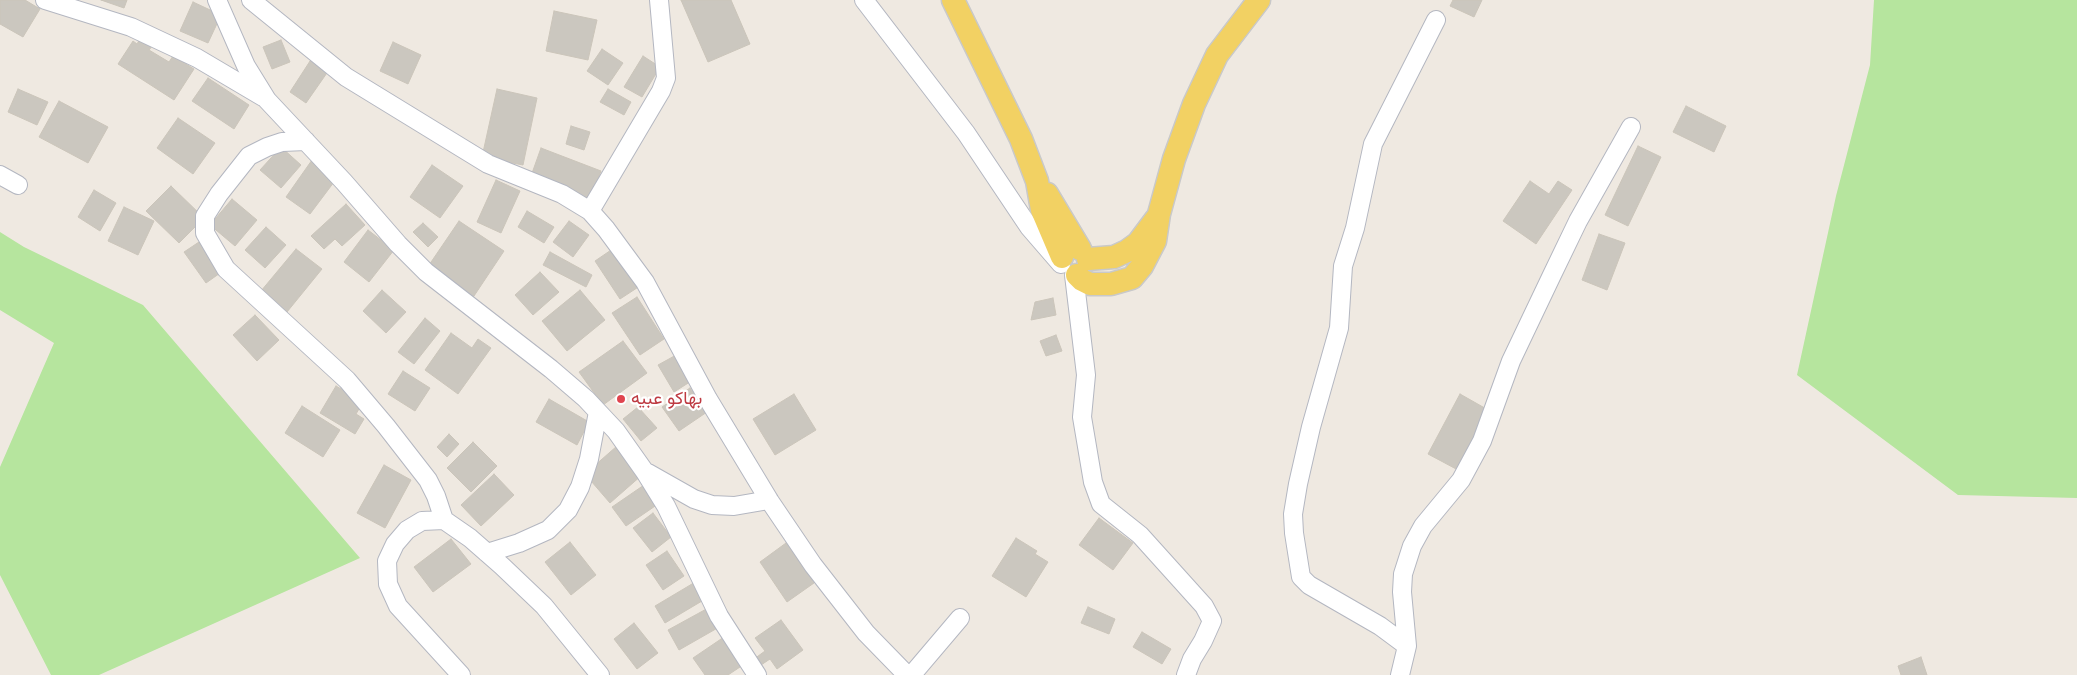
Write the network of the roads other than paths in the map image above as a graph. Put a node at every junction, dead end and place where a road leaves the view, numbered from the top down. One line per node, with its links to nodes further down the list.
1 (45, 0): 9 (street)
2 (217, 0): 9 (street)
3 (251, 0): 14 (street)
4 (659, 0): 14 (street)
5 (864, 0): 15 (street)
6 (952, 0): 15 (main road)
7 (1259, 0): 15 (main road)
8 (1436, 20): 22 (street)
9 (267, 100): 11 (street)
10 (1631, 127): 22 (street)
11 (306, 141): 16 (street); 19 (street)
12 (0, 174): 13 (street)
13 (18, 185)
14 (590, 211): 18 (street)
15 (1074, 263): 26 (street)
16 (598, 412): 17 (street); 20 (street)
17 (645, 472): 18 (street); 25 (street)
18 (769, 500): 21 (street)
19 (444, 520): 20 (street); 23 (street)
20 (487, 553): 24 (street)
21 (960, 618)
22 (1407, 646): 27 (street)
23 (461, 675)
24 (600, 675)
25 (757, 675)
26 (1186, 675)
27 (1400, 675)

